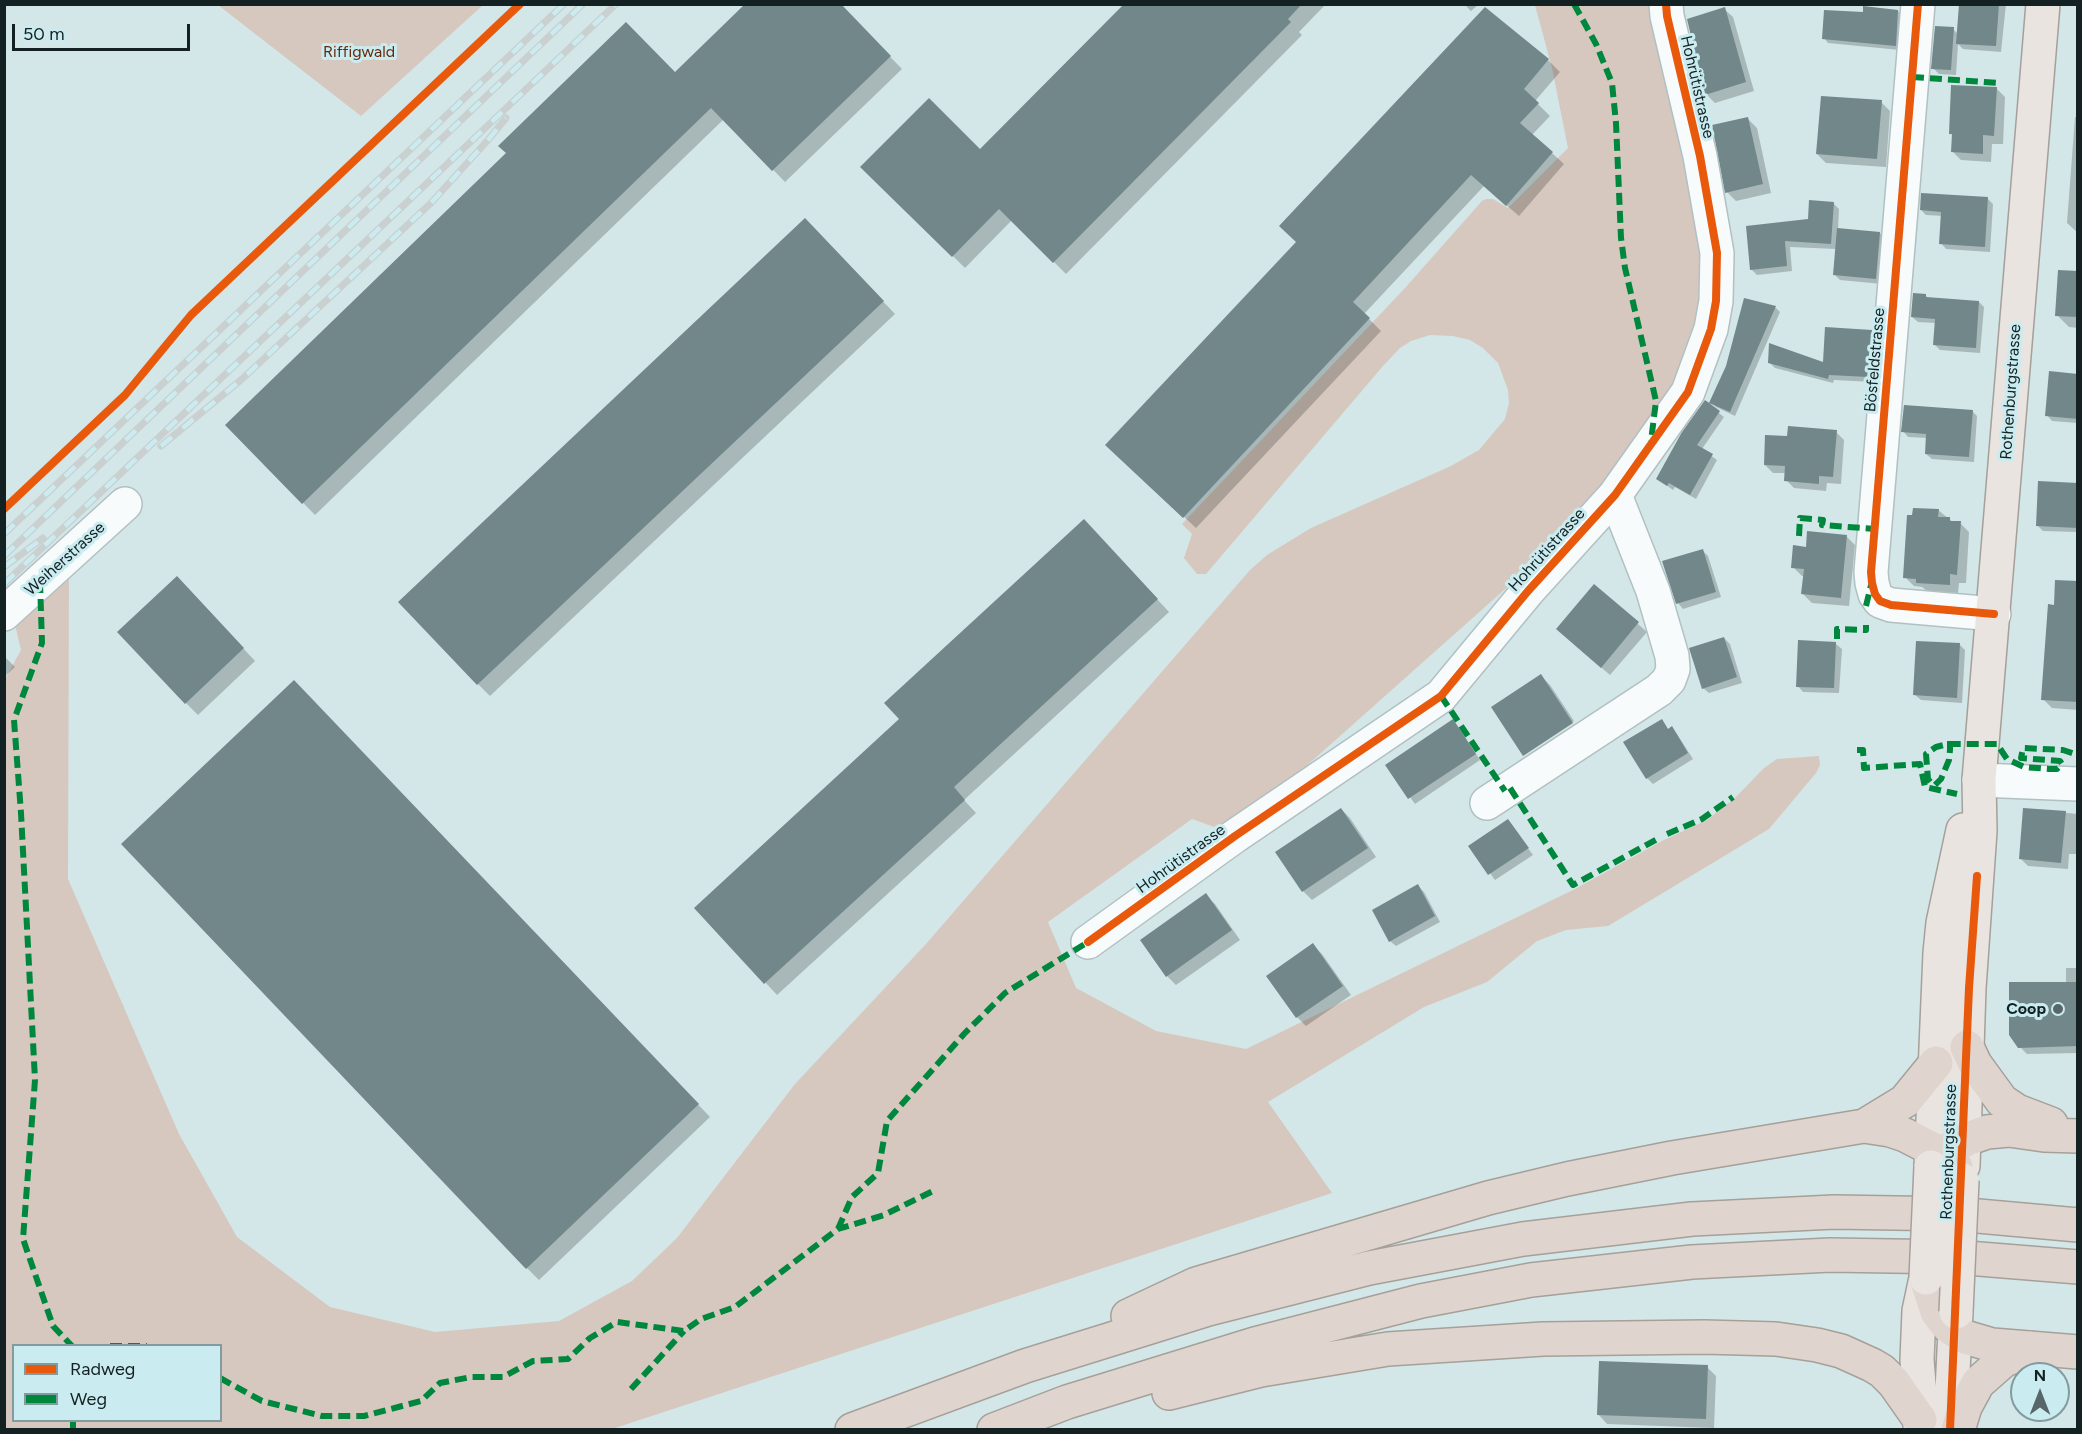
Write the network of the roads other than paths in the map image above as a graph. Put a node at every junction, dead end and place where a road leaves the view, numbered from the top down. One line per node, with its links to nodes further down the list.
1 (1666, 4): 4 (street, Hohrütistrasse)
2 (1918, 4): 7 (street, Bösfeldstrasse)
3 (2043, 4): 7 (main road, Rothenburgstrasse)
4 (1614, 495): 10 (street); 11 (street, Hohrütistrasse)
5 (125, 504): 6 (street, Weiherstrasse)
6 (4, 614)
7 (1994, 614): 8 (main road, Rothenburgstrasse)
8 (1979, 780): 9 (street); 12 (main road, Rothenburgstrasse); 13 (main road, Rothenburgstrasse)
9 (2078, 784)
10 (1487, 803)
11 (1088, 942)
12 (1967, 1047): 15 (highway); 16 (main road, Rothenburgstrasse)
13 (1935, 1063): 14 (highway); 16 (main road, Rothenburgstrasse)
14 (1864, 1126): 16 (highway); 23 (highway)
15 (2076, 1135): 16 (highway)
16 (1950, 1161): 19 (main road, Rothenburgstrasse, bridge); 20 (main road, Rothenburgstrasse, bridge)
17 (2078, 1225): 23 (highway)
18 (2078, 1267): 26 (highway)
19 (1926, 1278): 20 (highway)
20 (1942, 1317): 21 (highway); 24 (main road, Rothenburgstrasse)
21 (2031, 1348): 22 (highway); 28 (highway)
22 (2078, 1352)
23 (1025, 1366): 25 (highway)
24 (1930, 1426): 27 (highway)
25 (852, 1430)
26 (994, 1430)
27 (1053, 1430)
28 (1958, 1430)

